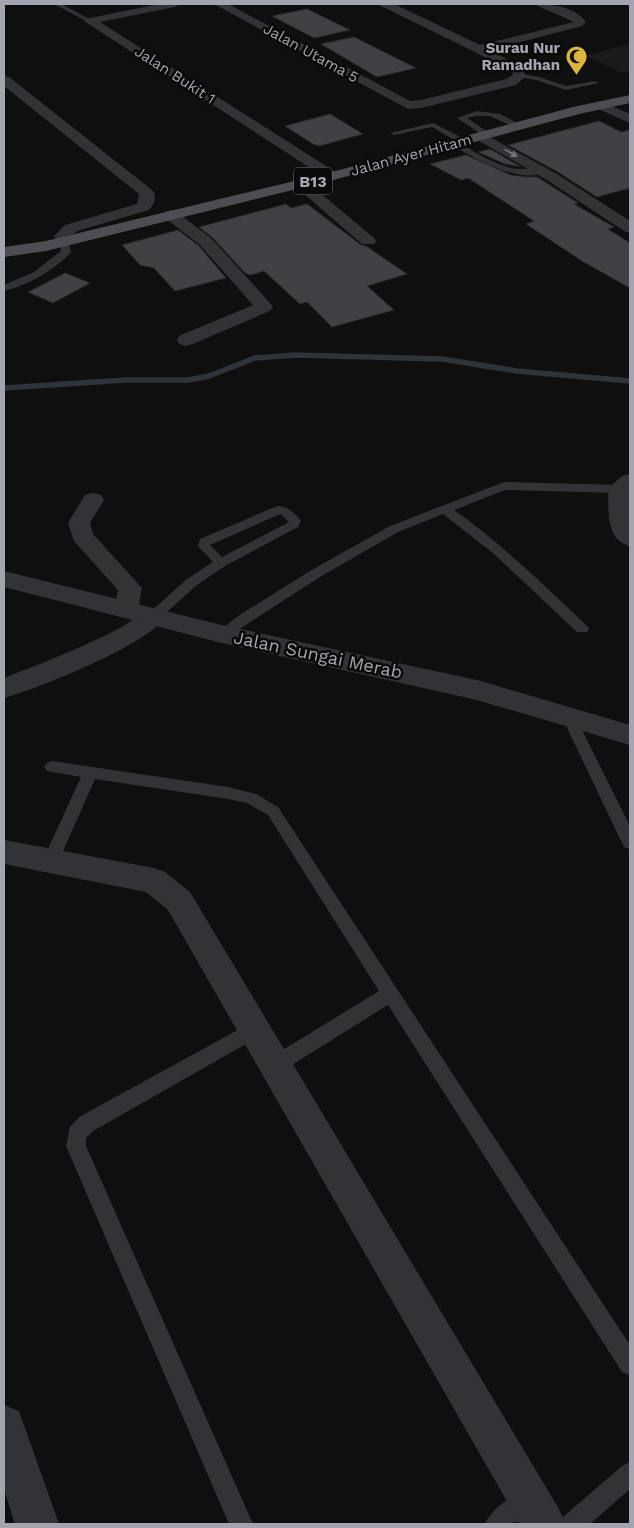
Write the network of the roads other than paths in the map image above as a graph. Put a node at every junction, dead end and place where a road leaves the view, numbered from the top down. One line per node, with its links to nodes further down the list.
1 (57, 4): 7 (lane)
2 (175, 4): 6 (street)
3 (220, 4): 9 (street, Jalan Utama 5)
4 (385, 4): 8 (street)
5 (542, 4): 8 (street)
6 (158, 5): 7 (street)
7 (90, 20): 22 (street, Jalan Bukit 1)
8 (479, 49): 9 (street)
9 (520, 76): 11 (lane)
10 (4, 80): 27 (street)
11 (595, 83)
12 (630, 93): 15 (main road)
13 (630, 99): 14 (main road, Jalan Ayer Hitam / B13)
14 (603, 106): 15 (main road, Jalan Ayer Hitam / B13); 16 (street)
15 (578, 110): 17 (main road, Jalan Ayer Hitam / B13)
16 (630, 120)
17 (519, 126): 19 (main road, Jalan Ayer Hitam / B13); 19 (lane)
18 (394, 133): 20 (lane)
19 (484, 135): 20 (main road, Jalan Ayer Hitam / B13); 21 (street, one-way to 21)
20 (458, 142): 21 (lane); 22 (main road, Jalan Ayer Hitam / B13)
21 (542, 171): 25 (street)
22 (332, 176): 23 (main road, Jalan Ayer Hitam / B13)
23 (301, 184): 24 (main road, Jalan Ayer Hitam / B13); 26 (street)
24 (171, 215): 27 (main road, Jalan Ayer Hitam / B13); 30 (street)
25 (630, 228)
26 (368, 241)
27 (64, 242): 28 (main road, Jalan Ayer Hitam / B13); 29 (lane)
28 (6, 257)
29 (4, 288)
30 (186, 340)
31 (625, 485): 33 (lane); 34 (street)
32 (93, 500): 37 (street)
33 (444, 509): 39 (lane); 40 (lane)
34 (630, 538)
35 (221, 563): 35 (lane); 38 (lane)
36 (4, 579): 37 (street, Jalan Sungai Merab)
37 (126, 610): 38 (street, Jalan Sungai Merab)
38 (154, 616): 40 (street, Jalan Sungai Merab); 41 (street)
39 (582, 629)
40 (222, 634): 42 (street, Jalan Sungai Merab)
41 (4, 688)
42 (572, 717): 43 (street, Jalan Sungai Merab); 46 (lane)
43 (630, 736)
44 (52, 768): 45 (lane)
45 (90, 773): 48 (lane); 49 (lane)
46 (630, 842)
47 (4, 852): 48 (street)
48 (50, 862): 50 (street)
49 (391, 993): 51 (lane); 52 (lane)
50 (254, 1030): 51 (street); 57 (lane)
51 (275, 1065): 55 (street)
52 (630, 1364)
53 (4, 1426): 56 (street)
54 (630, 1474): 59 (lane)
55 (537, 1512): 58 (lane)
56 (37, 1524)
57 (241, 1524)
58 (497, 1524)
59 (572, 1524)

